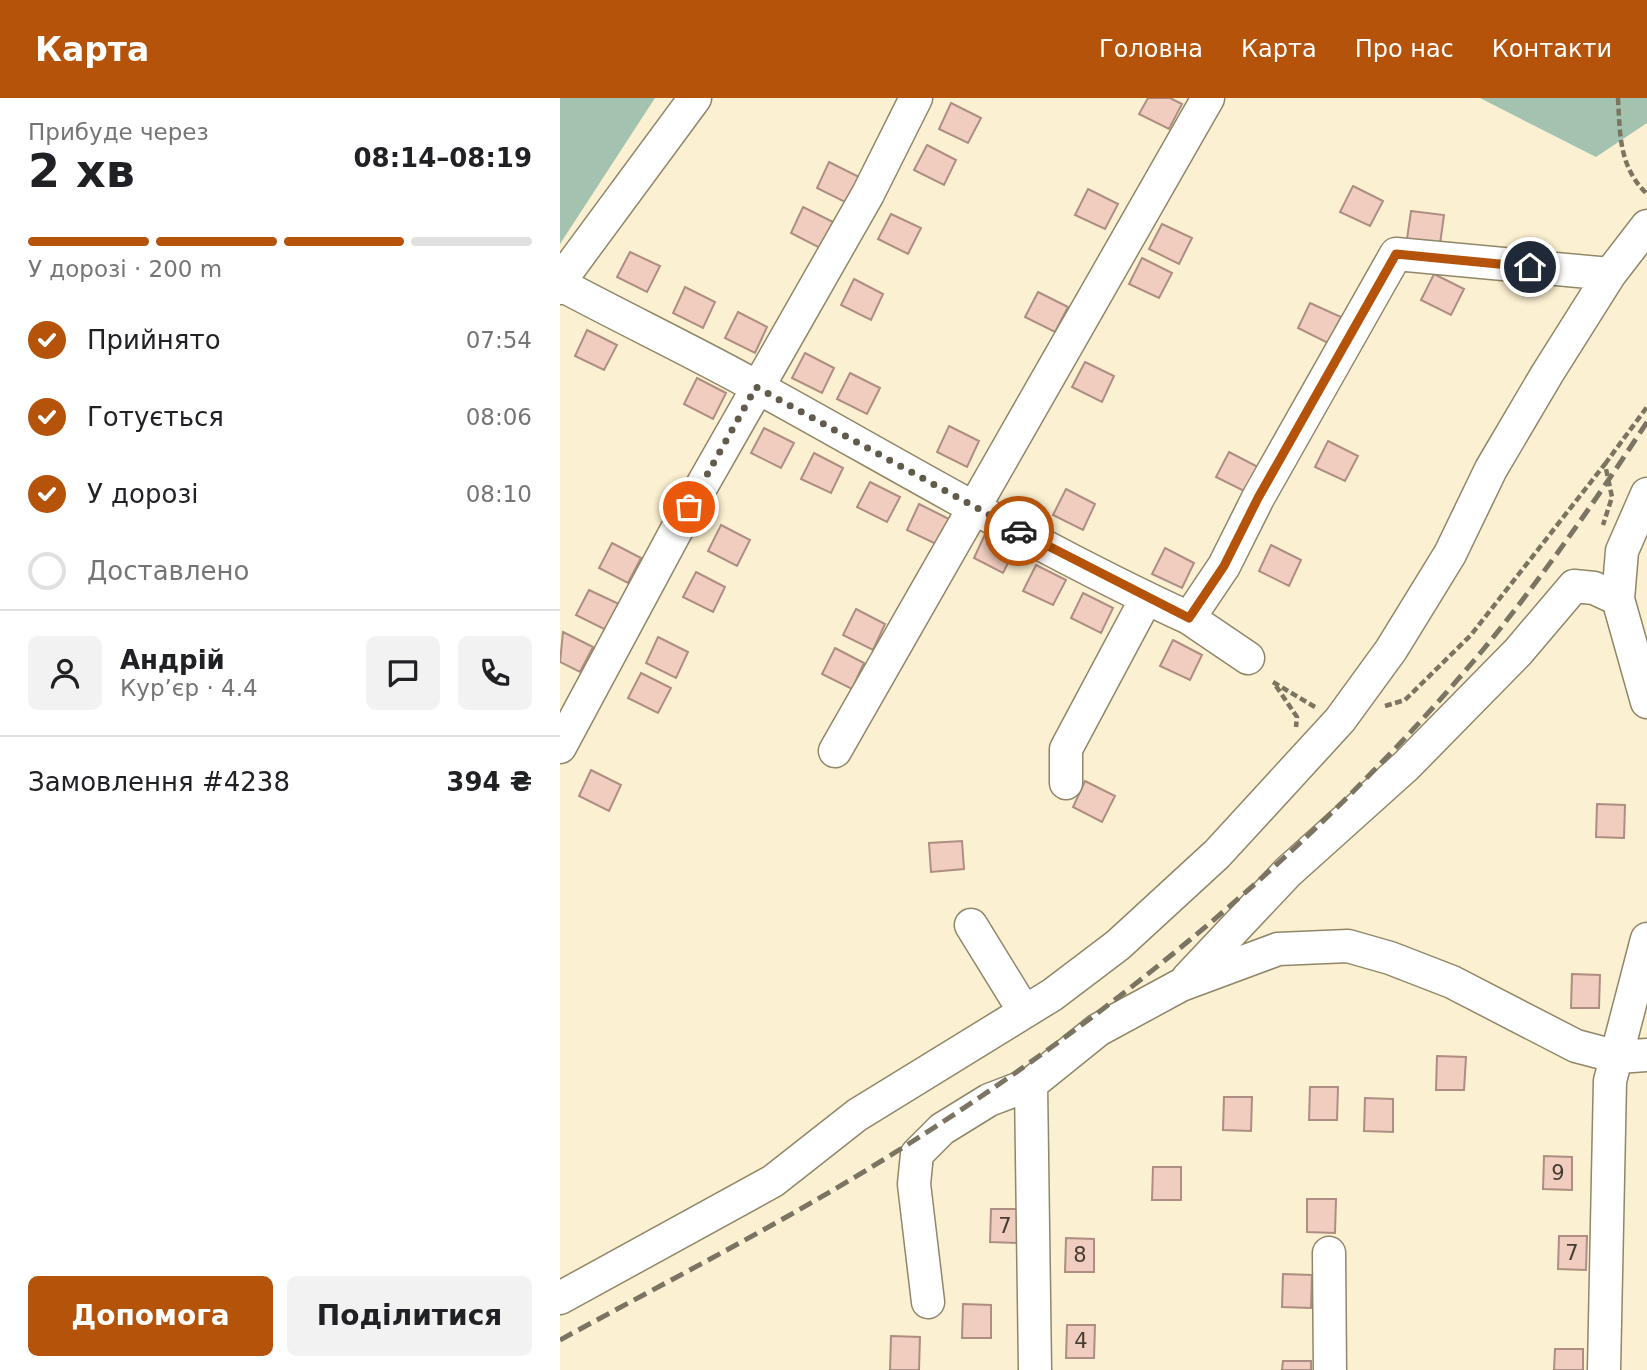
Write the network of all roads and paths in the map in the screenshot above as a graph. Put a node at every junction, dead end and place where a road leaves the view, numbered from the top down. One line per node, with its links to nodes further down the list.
1 (695, 98): 8 (street)
2 (916, 98): 10 (street)
3 (1208, 98): 14 (street)
4 (1618, 98): 5 (path)
5 (1647, 194)
6 (1647, 226): 7 (street)
7 (1610, 274): 18 (street); 22 (street)
8 (560, 281)
9 (560, 288): 10 (street)
10 (756, 387): 14 (street); 23 (street)
11 (1647, 407): 12 (path)
12 (1605, 464): 15 (path); 22 (path)
13 (1647, 494): 15 (street)
14 (974, 507): 16 (street); 24 (street)
15 (1621, 559): 17 (street)
16 (1146, 599): 18 (street); 25 (street)
17 (1618, 599): 21 (street); 28 (street)
18 (1189, 618): 19 (street)
19 (1248, 658)
20 (1273, 682): 22 (path)
21 (1647, 702)
22 (1340, 720): 29 (street)
23 (560, 747)
24 (835, 751)
25 (1066, 783)
26 (971, 925): 29 (street)
27 (1647, 939): 30 (street)
28 (1181, 985): 30 (street); 31 (street)
29 (1024, 1012): 33 (street)
30 (1632, 1056): 37 (street)
31 (1031, 1084): 34 (street); 35 (street)
32 (1329, 1253): 36 (street)
33 (560, 1298)
34 (928, 1302)
35 (1035, 1370)
36 (1330, 1370)
37 (1604, 1370)

